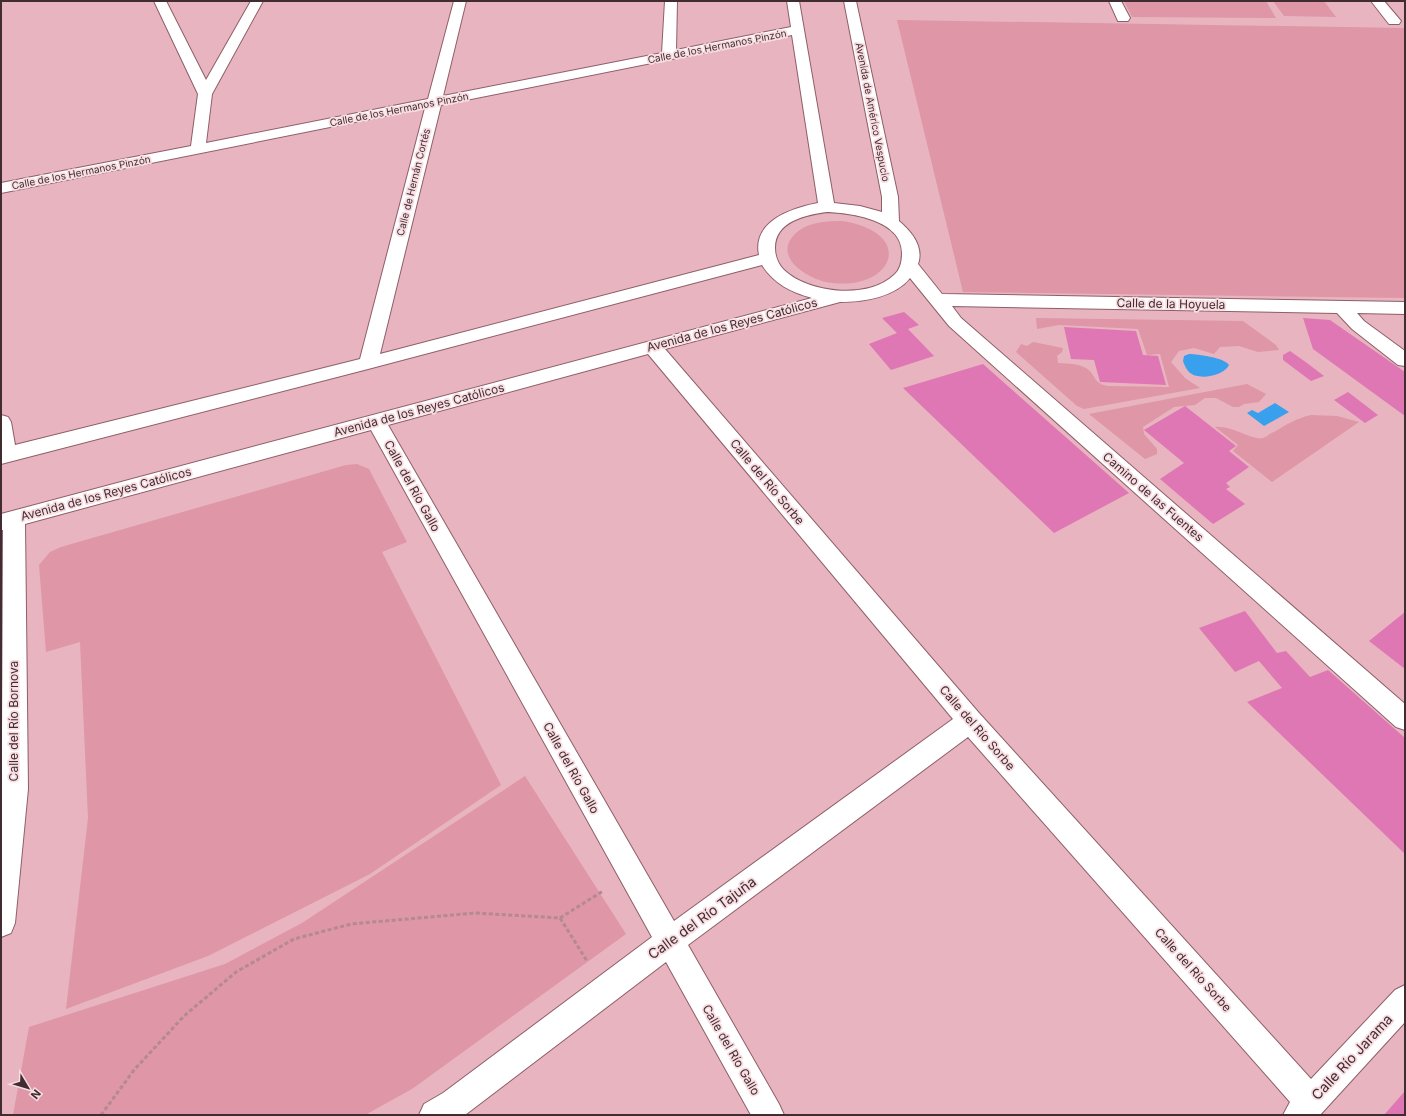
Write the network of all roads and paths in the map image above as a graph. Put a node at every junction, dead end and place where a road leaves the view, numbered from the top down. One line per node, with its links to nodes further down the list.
1 (160, 1): 13 (street)
2 (257, 1): 13 (street)
3 (460, 1): 14 (street, Calle de Hernán Cortés)
4 (671, 1): 12 (street)
5 (793, 1): 11 (street)
6 (850, 1): 18 (street, Avenida de Américo Vespucio)
7 (1115, 1): 9 (street)
8 (1377, 1): 10 (street)
9 (1123, 18)
10 (1394, 21)
11 (798, 30): 12 (street, Calle de los Hermanos Pinzón); 17 (street)
12 (669, 56): 14 (street, Calle de los Hermanos Pinzón)
13 (205, 94): 15 (street)
14 (433, 102): 15 (street, Calle de los Hermanos Pinzón); 27 (street, Calle de Hernán Cortés)
15 (198, 149): 16 (street, Calle de los Hermanos Pinzón)
16 (1, 188)
17 (827, 207): 18 (street); 19 (street)
18 (891, 223): 20 (street)
19 (767, 258): 21 (street); 27 (street)
20 (910, 266): 21 (street); 22 (street, Camino de las Fuentes)
21 (836, 297): 25 (street, Avenida de los Reyes Católicos)
22 (938, 300): 23 (street, Calle de la Hoyuela); 32 (street, Camino de las Fuentes)
23 (1342, 307): 24 (street, Calle de la Hoyuela); 26 (street)
24 (1405, 308)
25 (653, 347): 28 (street, Avenida de los Reyes Católicos); 33 (street, Calle del Río Sorbe)
26 (1405, 360)
27 (368, 363): 30 (street)
28 (376, 421): 31 (street, Avenida de los Reyes Católicos); 34 (street, Calle del Río Gallo)
29 (1, 422): 30 (street)
30 (4, 455)
31 (8, 520): 36 (street, Calle del Río Bornova)
32 (1405, 719)
33 (970, 721): 37 (street, Calle del Río Tajuña); 40 (street, Calle del Río Sorbe)
34 (631, 874): 35 (path); 37 (street, Calle del Río Gallo)
35 (560, 918): 38 (path); 41 (path)
36 (1, 923)
37 (669, 942): 38 (street, Calle del Río Tajuña); 43 (street, Calle del Río Gallo)
38 (606, 990): 42 (street, Calle del Río Tajuña)
39 (1405, 1000): 40 (street, Calle Río Jarama)
40 (1305, 1109)
41 (101, 1115)
42 (435, 1115)
43 (768, 1115)

